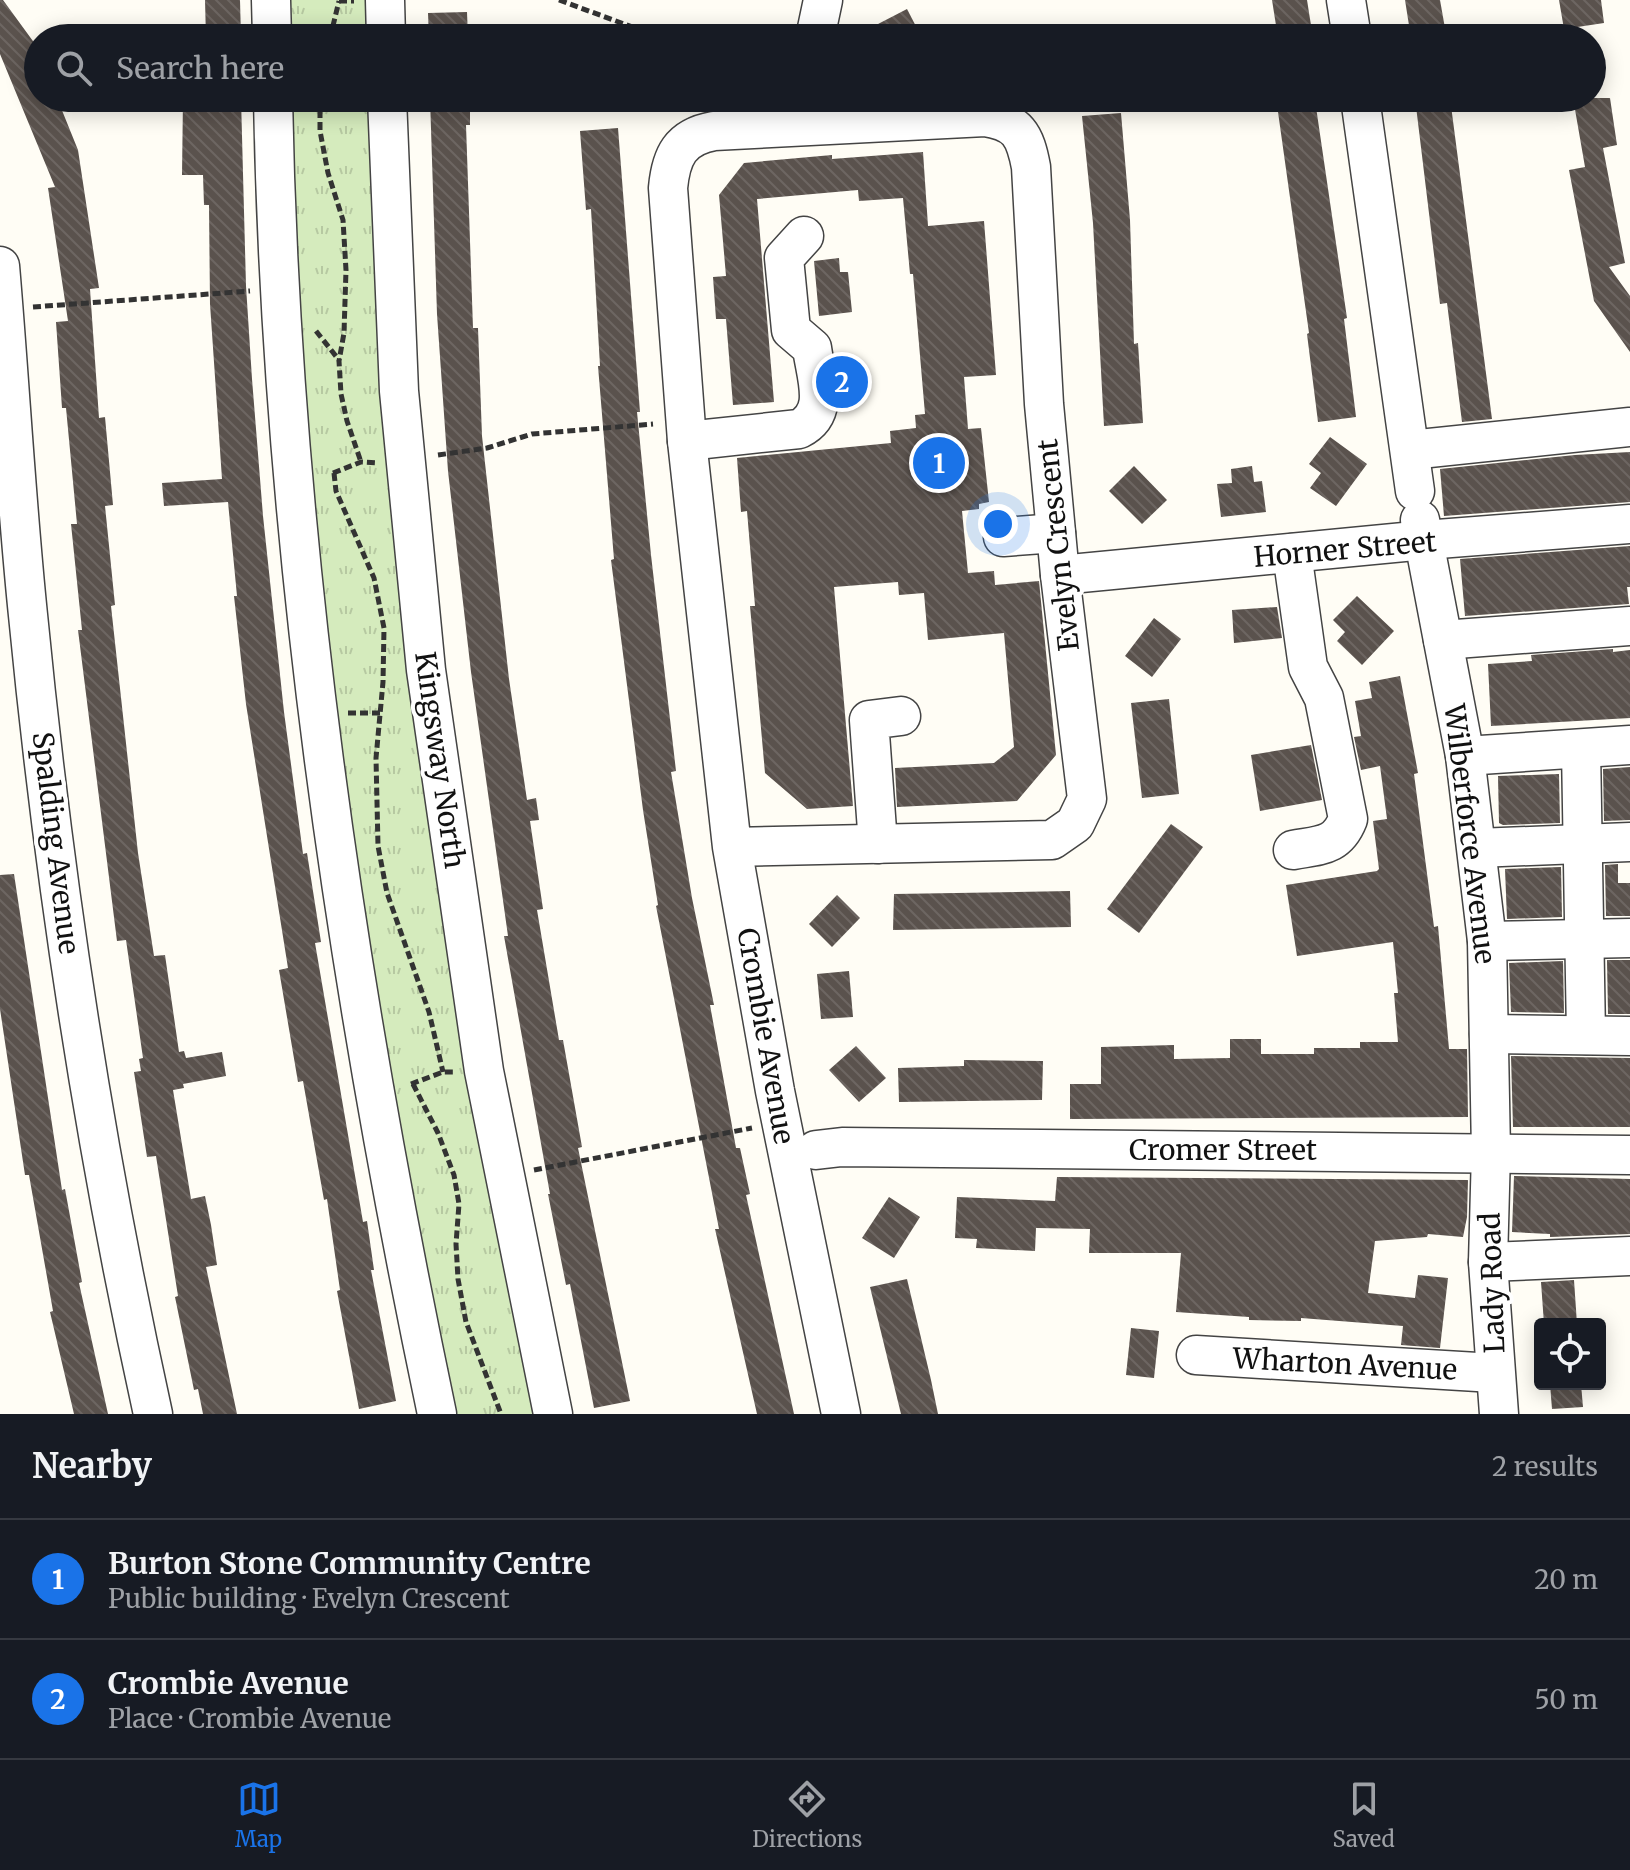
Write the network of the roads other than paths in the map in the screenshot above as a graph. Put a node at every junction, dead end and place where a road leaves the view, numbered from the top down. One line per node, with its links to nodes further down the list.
1 (271, 0): 5 (street)
2 (385, 0): 6 (street)
3 (823, 0): 7 (street)
4 (1346, 0): 8 (street)
5 (272, 24)
6 (386, 24)
7 (818, 24)
8 (1350, 24)
9 (273, 112): 51 (street)
10 (388, 112): 52 (street, Kingsway North)
11 (808, 112): 16 (street, Crombie Avenue); 20 (street, Evelyn Crescent)
12 (1362, 112): 17 (street, Wilberforce Avenue)
13 (804, 236): 16 (street)
14 (0, 266): 24 (street, Spalding Avenue)
15 (1630, 427): 17 (street)
16 (687, 431): 34 (street, Crombie Avenue)
17 (1410, 450): 18 (street, Wilberforce Avenue)
18 (1420, 517): 19 (street, Horner Street); 22 (street, Horner Street); 26 (street, Wilberforce Avenue)
19 (1630, 524)
20 (1056, 533): 21 (street); 23 (street, Evelyn Crescent)
21 (1003, 537)
22 (1292, 553): 23 (street, Horner Street); 36 (street)
23 (1060, 575): 32 (street, Evelyn Crescent)
24 (14, 616): 50 (street, Spalding Avenue)
25 (1630, 626): 26 (street)
26 (1443, 640): 30 (street, Wilberforce Avenue)
27 (901, 716): 32 (street)
28 (1630, 745): 29 (street)
29 (1581, 749): 30 (street); 33 (street)
30 (1465, 756): 35 (street, Wilberforce Avenue)
31 (1630, 842): 33 (street)
32 (878, 844): 34 (street, Evelyn Crescent)
33 (1581, 845): 35 (street); 38 (street)
34 (732, 847): 53 (street, Crombie Avenue)
35 (1477, 848): 39 (street, Wilberforce Avenue)
36 (1293, 850)
37 (1630, 938): 38 (street)
38 (1583, 939): 39 (street); 41 (street)
39 (1487, 941): 40 (street, Wilberforce Avenue)
40 (1489, 1034): 41 (street); 44 (street, Wilberforce Avenue)
41 (1586, 1035): 42 (street)
42 (1630, 1036)
43 (816, 1150): 44 (street, Cromer Street)
44 (1491, 1152): 45 (street, Cromer Street); 47 (street, Lady Road)
45 (1630, 1155)
46 (1630, 1256): 47 (street)
47 (1488, 1262): 49 (street, Lady Road)
48 (1196, 1355): 49 (street, Wharton Avenue)
49 (1494, 1373): 54 (street, Lady Road)
50 (153, 1414)
51 (437, 1414)
52 (553, 1414)
53 (841, 1414)
54 (1499, 1414)

